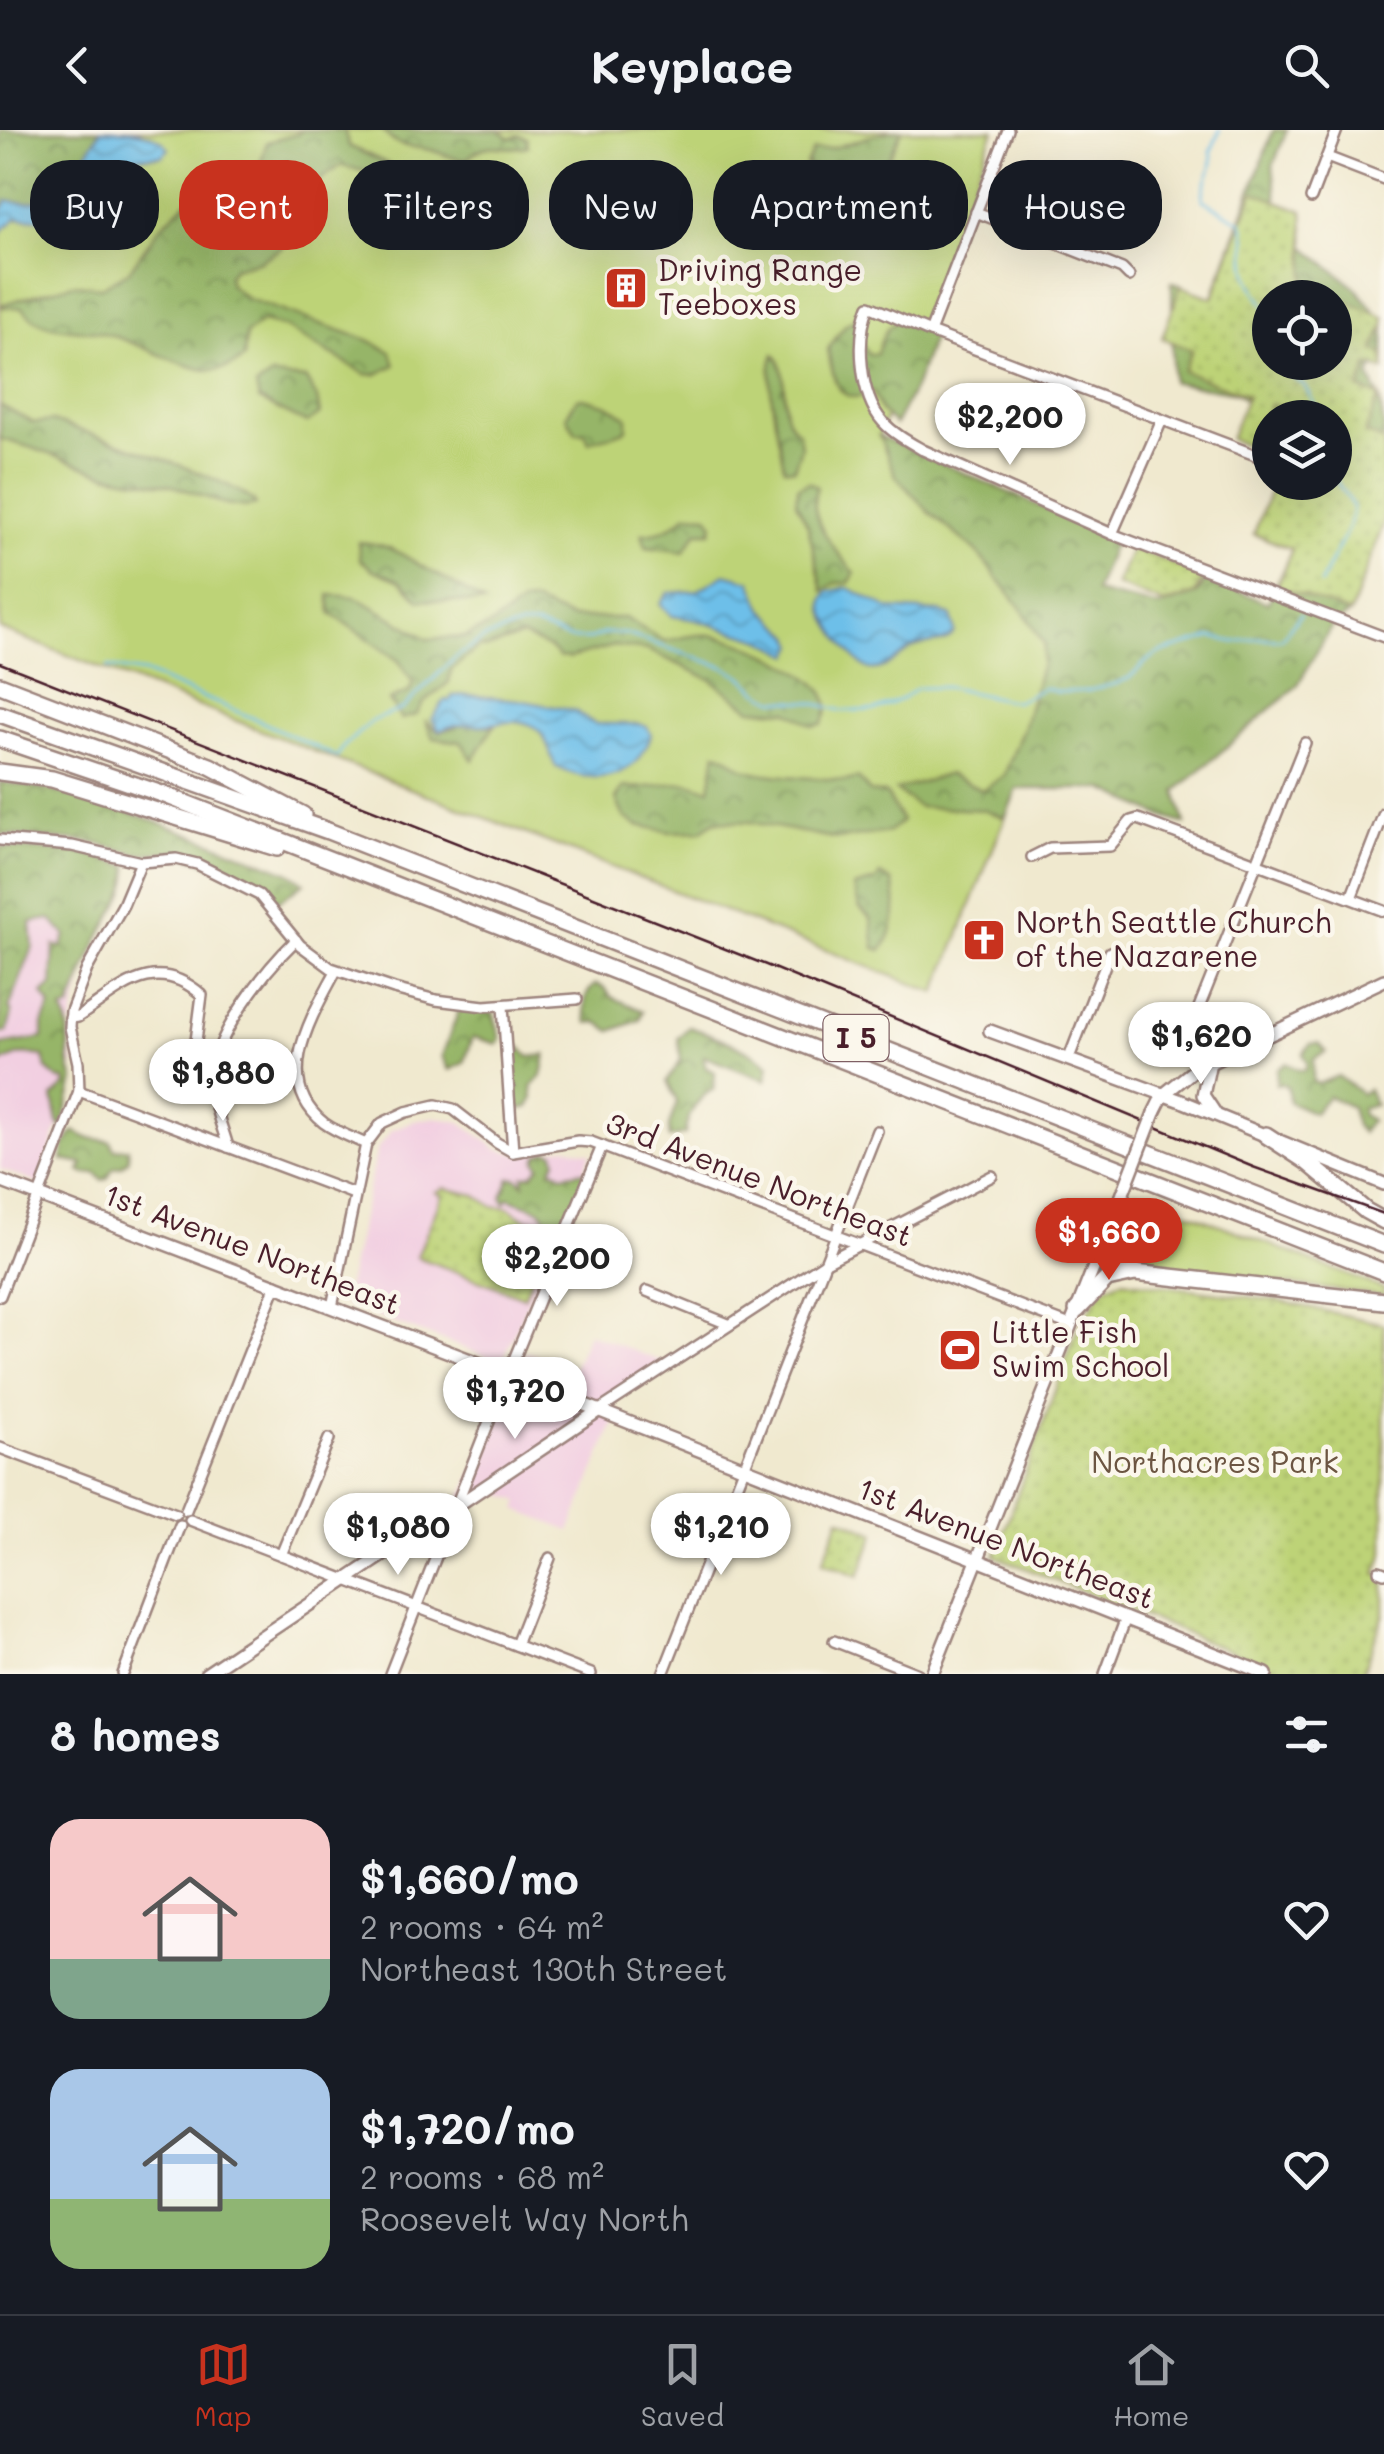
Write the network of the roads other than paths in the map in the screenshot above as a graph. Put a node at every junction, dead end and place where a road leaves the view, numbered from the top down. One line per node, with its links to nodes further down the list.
1 (1008, 130): 6 (street)
2 (1338, 130): 3 (street)
3 (1327, 157): 4 (street); 5 (street)
4 (1384, 180)
5 (1312, 198)
6 (976, 212): 7 (street); 8 (street)
7 (1129, 276)
8 (930, 332): 9 (street); 11 (street)
9 (1162, 420): 10 (street); 11 (street)
10 (1252, 454)
11 (1112, 534): 12 (street)
12 (1384, 637)
13 (0, 684): 19 (highway)
14 (0, 714): 19 (highway, I 5)
15 (0, 739): 24 (highway, I 5)
16 (1305, 742): 23 (street)
17 (0, 772): 24 (highway)
18 (1384, 813): 25 (street)
19 (328, 831): 56 (highway, I 5)
20 (0, 840): 22 (street)
21 (1032, 857): 23 (street)
22 (142, 862): 27 (street); 33 (street)
23 (1256, 863): 25 (street); 36 (street)
24 (368, 874): 59 (highway, I 5)
25 (1351, 898): 26 (street)
26 (1384, 911)
27 (296, 940): 29 (street); 37 (street)
28 (1110, 952): 35 (street)
29 (336, 971): 32 (street); 43 (street)
30 (1384, 980): 36 (street)
31 (576, 999): 32 (street)
32 (503, 1006): 46 (street)
33 (70, 1018): 37 (street); 38 (street)
34 (990, 1031): 35 (street)
35 (1068, 1058): 39 (street)
36 (1210, 1062): 39 (street); 40 (street)
37 (211, 1084): 45 (street)
38 (78, 1092): 45 (street); 51 (street)
39 (1158, 1104): 40 (street); 54 (street, bridge)
40 (1223, 1118): 42 (street)
41 (877, 1132): 53 (street)
42 (1266, 1135): 49 (street); 52 (highway)
43 (366, 1144): 46 (street); 50 (street)
44 (602, 1146): 46 (street, 3rd Avenue Northeast); 53 (street, 3rd Avenue Northeast); 67 (street)
45 (228, 1147): 50 (street)
46 (513, 1152)
47 (992, 1176): 55 (street)
48 (0, 1181): 51 (street, 1st Avenue Northeast)
49 (1384, 1184)
50 (354, 1194): 64 (street)
51 (40, 1196): 60 (street, 1st Avenue Northeast); 62 (street)
52 (1384, 1221)
53 (835, 1236): 55 (street, 3rd Avenue Northeast); 57 (street)
54 (1103, 1242): 58 (highway); 65 (street)
55 (857, 1244): 57 (street); 65 (street, 3rd Avenue Northeast)
56 (1384, 1244)
57 (826, 1262): 66 (street); 71 (street)
58 (1136, 1272): 63 (highway); 65 (highway)
59 (1384, 1272)
60 (276, 1285): 64 (street, 1st Avenue Northeast); 73 (street)
61 (646, 1291): 66 (street)
62 (0, 1296)
63 (1384, 1301)
64 (332, 1307): 67 (street, 1st Avenue Northeast)
65 (1074, 1317): 76 (street)
66 (728, 1324): 68 (street)
67 (508, 1375): 68 (street, 1st Avenue Northeast); 72 (street)
68 (598, 1410): 71 (street, 1st Avenue Northeast); 72 (street)
69 (329, 1439): 74 (street)
70 (0, 1448): 73 (street)
71 (742, 1467): 76 (street, 1st Avenue Northeast); 86 (street)
72 (456, 1506): 77 (street); 78 (street)
73 (183, 1518): 74 (street); 82 (street)
74 (281, 1555): 77 (street)
75 (550, 1558): 81 (street)
76 (978, 1559): 79 (street, 1st Avenue Northeast); 88 (street)
77 (348, 1580): 78 (street); 83 (street)
78 (417, 1607): 81 (street); 84 (street)
79 (1126, 1618): 89 (street); 90 (street, 1st Avenue Northeast)
80 (834, 1641): 87 (street)
81 (516, 1645): 85 (street)
82 (123, 1674)
83 (206, 1674)
84 (390, 1674)
85 (591, 1674)
86 (663, 1674)
87 (918, 1674)
88 (932, 1674)
89 (1105, 1674)
90 (1266, 1674)

